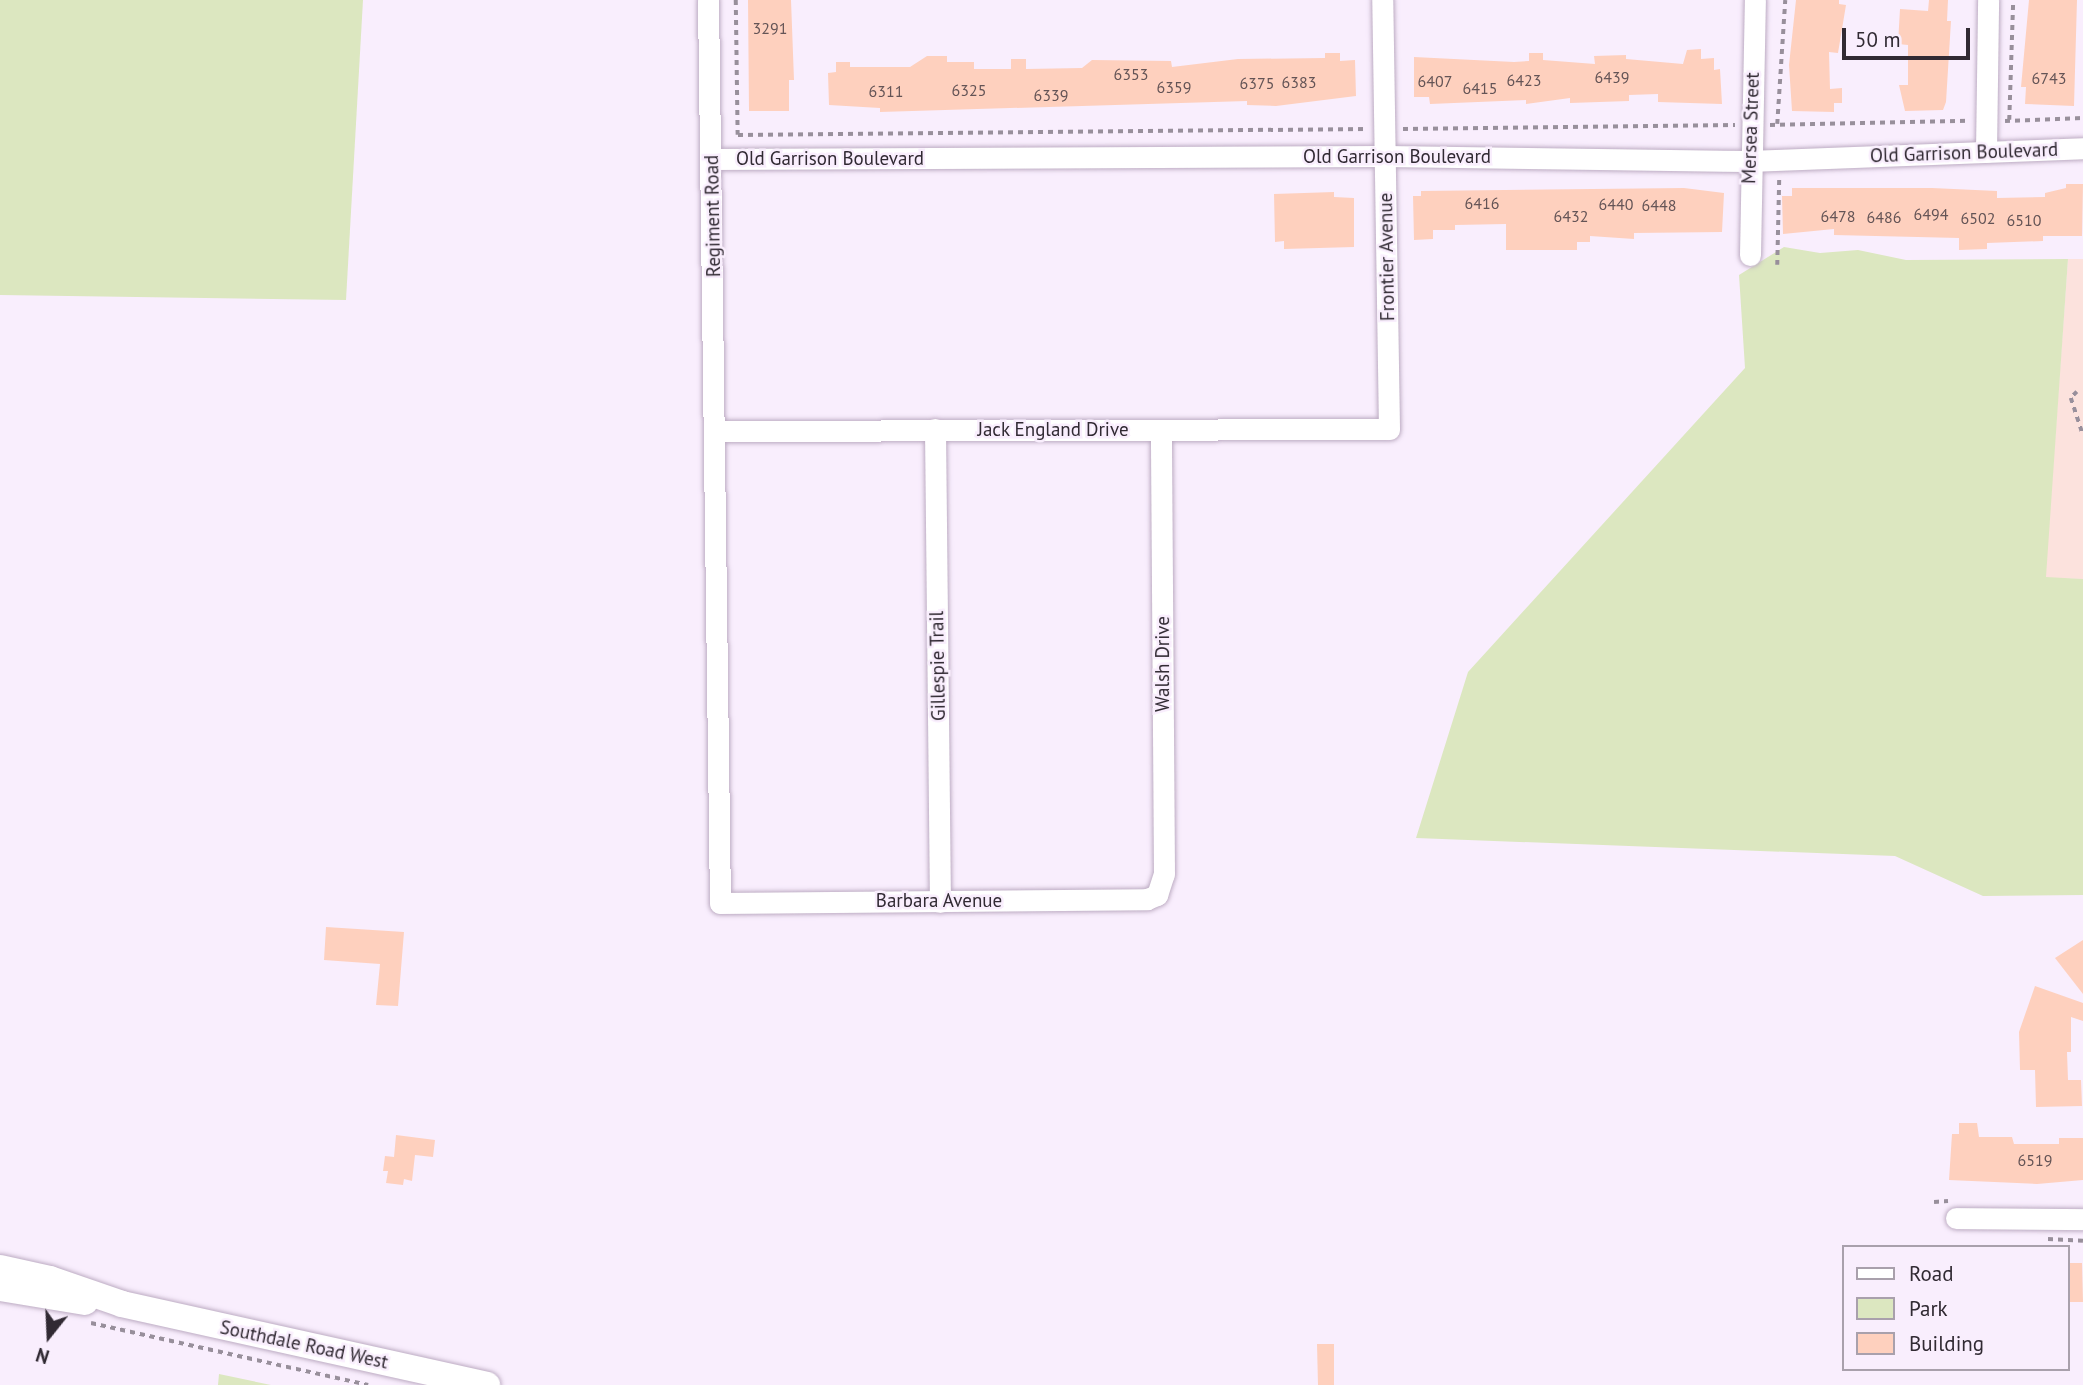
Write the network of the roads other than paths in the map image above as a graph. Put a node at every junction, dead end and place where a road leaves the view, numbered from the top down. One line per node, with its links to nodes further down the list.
1 (708, 0): 8 (street, Regiment Road)
2 (1382, 0): 7 (street, Frontier Avenue)
3 (1755, 0): 9 (street, Mersea Street)
4 (1988, 0): 6 (street)
5 (2083, 148): 6 (street, Old Garrison Boulevard)
6 (1986, 152): 9 (street, Old Garrison Boulevard)
7 (1386, 156): 8 (street, Old Garrison Boulevard); 9 (street, Old Garrison Boulevard); 12 (street, Frontier Avenue)
8 (712, 159): 13 (street, Regiment Road)
9 (1749, 161): 10 (street, Mersea Street)
10 (1750, 255)
11 (935, 429): 13 (street, Jack England Drive); 14 (street, Jack England Drive); 17 (street, Gillespie Trail)
12 (1389, 429): 14 (street, Jack England Drive)
13 (717, 431): 16 (street, Regiment Road)
14 (1161, 431): 15 (street, Walsh Drive)
15 (1157, 895): 17 (street, Barbara Avenue)
16 (720, 902): 17 (street, Barbara Avenue)
17 (940, 902)
18 (1956, 1218): 19 (street)
19 (2083, 1219)
20 (0, 1268): 22 (main road, Southdale Road West)
21 (0, 1288): 22 (main road, Southdale Road West)
22 (122, 1304): 23 (main road, Southdale Road West)
23 (487, 1385)

